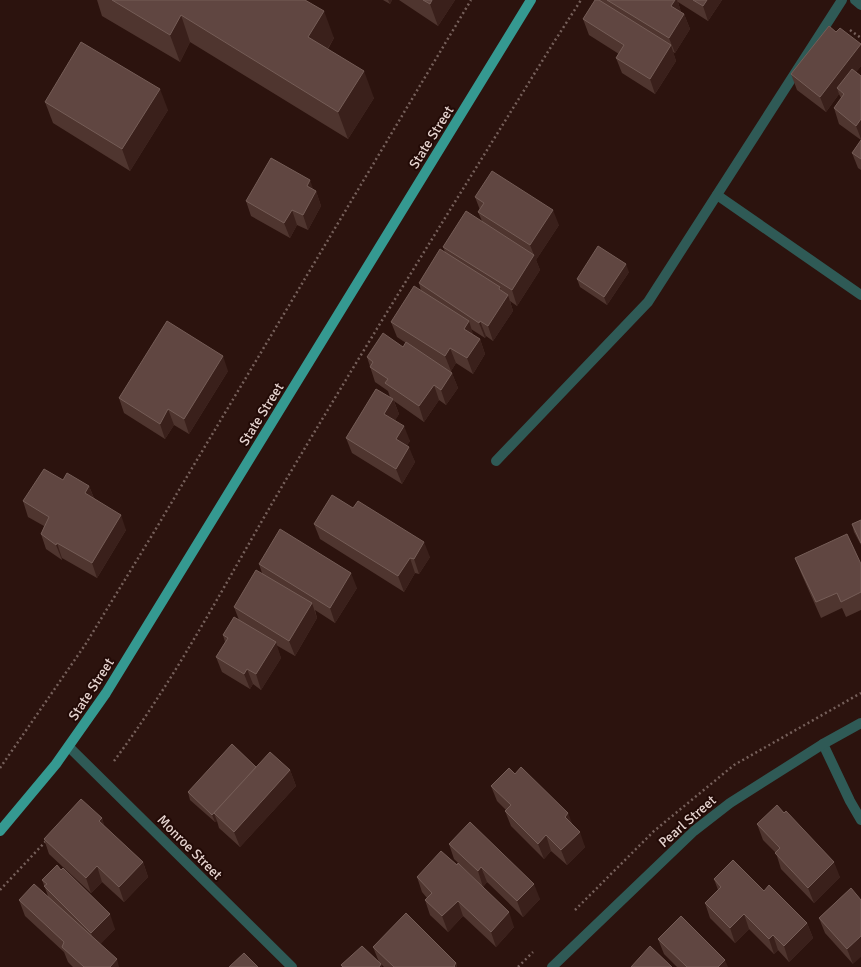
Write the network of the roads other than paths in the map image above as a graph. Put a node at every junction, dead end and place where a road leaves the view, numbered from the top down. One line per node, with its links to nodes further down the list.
1 (531, 0): 10 (main road, State Street)
2 (842, 0): 5 (street)
3 (855, 0): 4 (street)
4 (861, 4)
5 (717, 195): 6 (street); 7 (street)
6 (861, 295)
7 (496, 461)
8 (861, 723): 9 (street, Pearl Street)
9 (823, 744): 11 (street); 14 (street, Pearl Street)
10 (69, 747): 12 (main road, State Street); 13 (street, Monroe Street)
11 (861, 820)
12 (0, 831)
13 (292, 967)
14 (552, 967)

